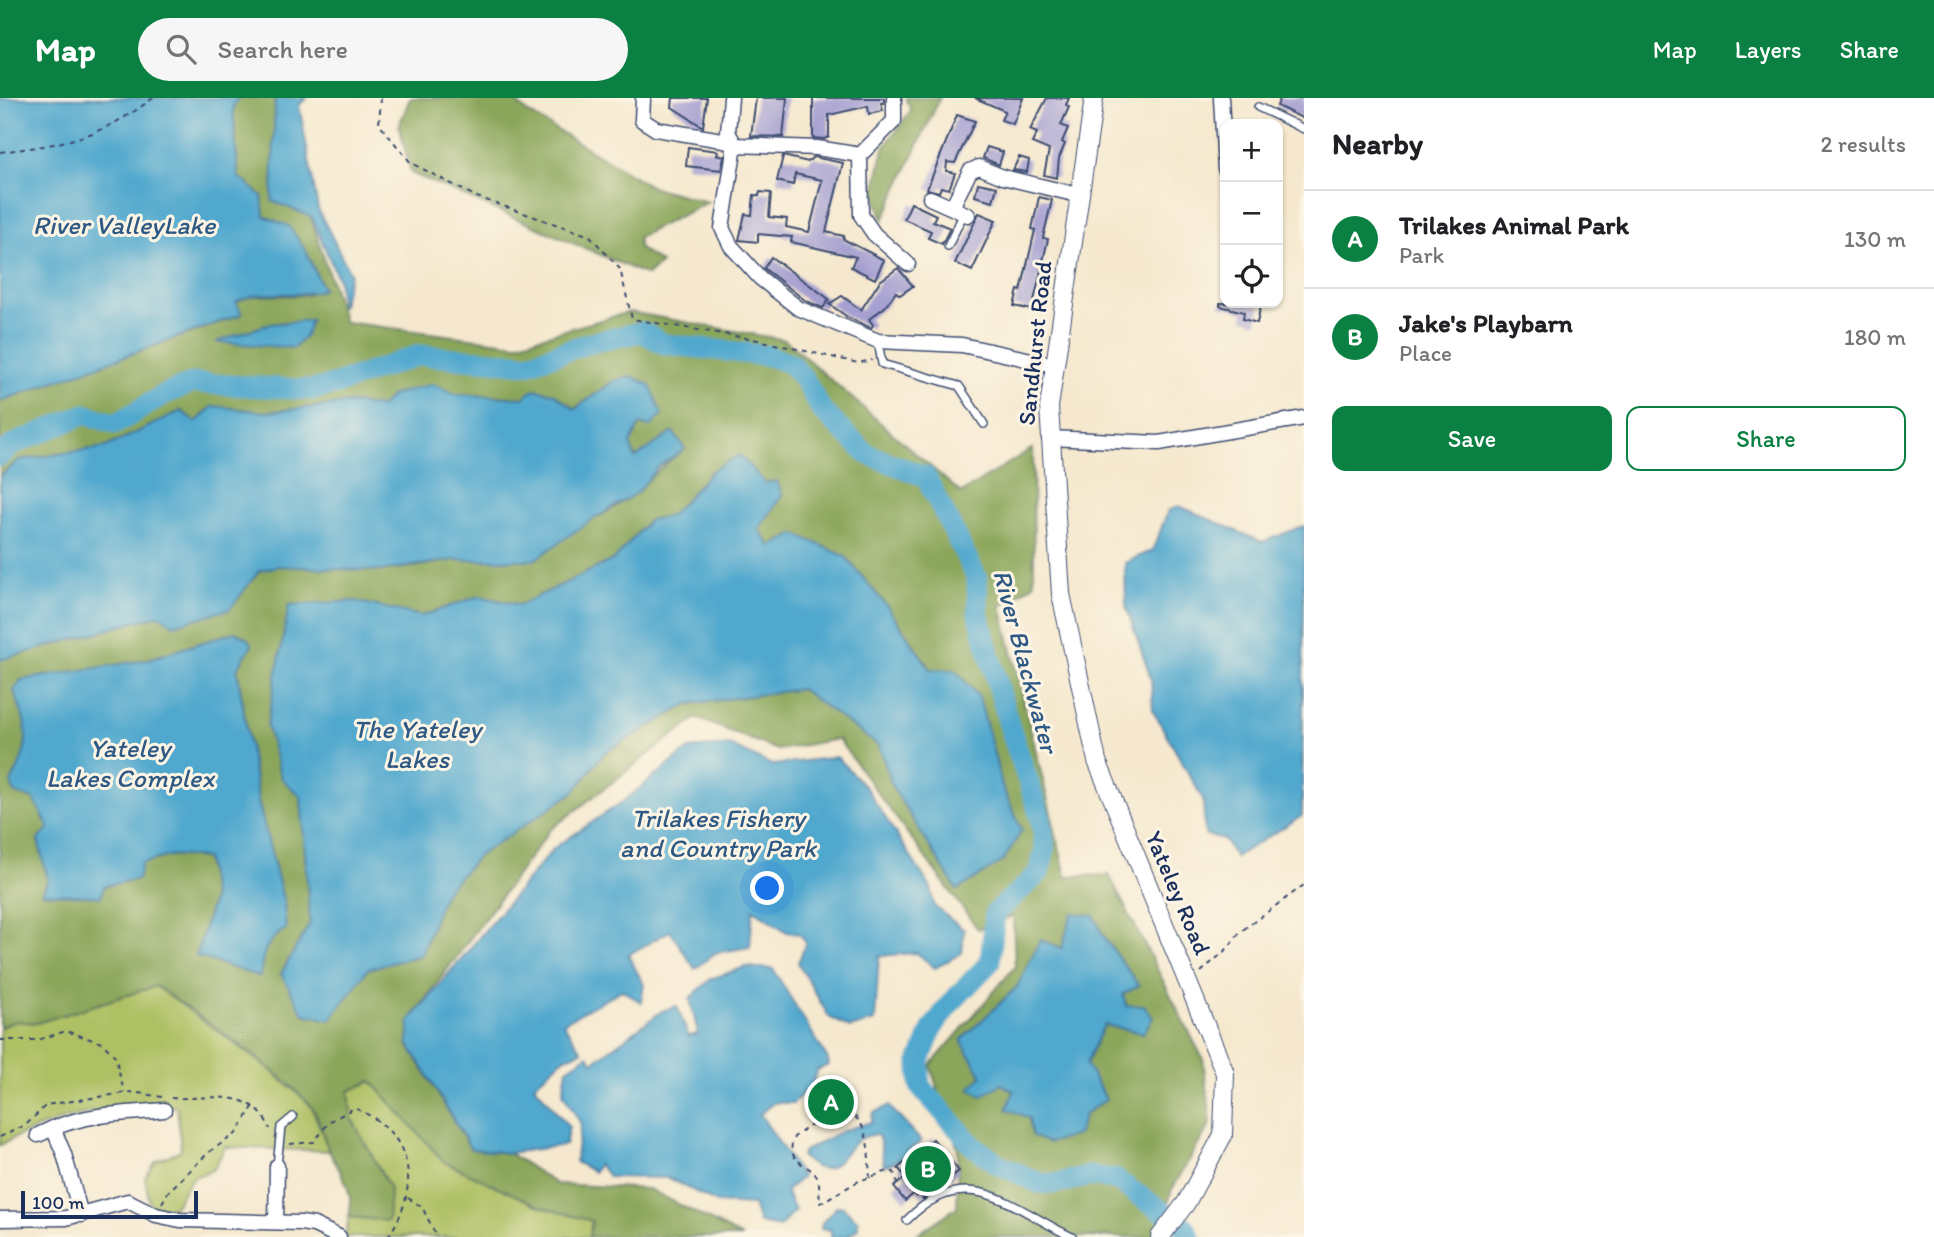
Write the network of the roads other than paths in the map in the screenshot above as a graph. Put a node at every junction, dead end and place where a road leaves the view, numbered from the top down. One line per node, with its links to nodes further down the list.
1 (731, 98): 9 (street)
2 (894, 98): 10 (street)
3 (1094, 98): 11 (street, Sandhurst Road)
4 (1221, 98): 7 (street)
5 (642, 99): 9 (street)
6 (1258, 107): 8 (lane)
7 (1222, 119)
8 (1304, 128)
9 (735, 145): 10 (street); 16 (street)
10 (860, 155): 15 (street)
11 (1078, 195): 13 (street); 17 (street, Sandhurst Road)
12 (930, 198): 13 (street)
13 (961, 212): 14 (lane)
14 (948, 246)
15 (908, 264)
16 (878, 341): 17 (street); 19 (lane)
17 (1054, 365): 20 (street, Sandhurst Road)
18 (1304, 418): 20 (street)
19 (984, 424)
20 (1049, 438): 21 (street, Sandhurst Road)
21 (1061, 594): 34 (street, Yateley Road)
22 (164, 1110): 24 (street)
23 (293, 1117): 26 (lane)
24 (53, 1128): 25 (street); 27 (street)
25 (38, 1135)
26 (277, 1166): 30 (street)
27 (81, 1215): 28 (street); 30 (street)
28 (0, 1219)
29 (907, 1220): 33 (lane)
30 (276, 1222): 31 (street)
31 (299, 1230): 32 (street)
32 (339, 1237)
33 (1072, 1237)
34 (1160, 1237)

